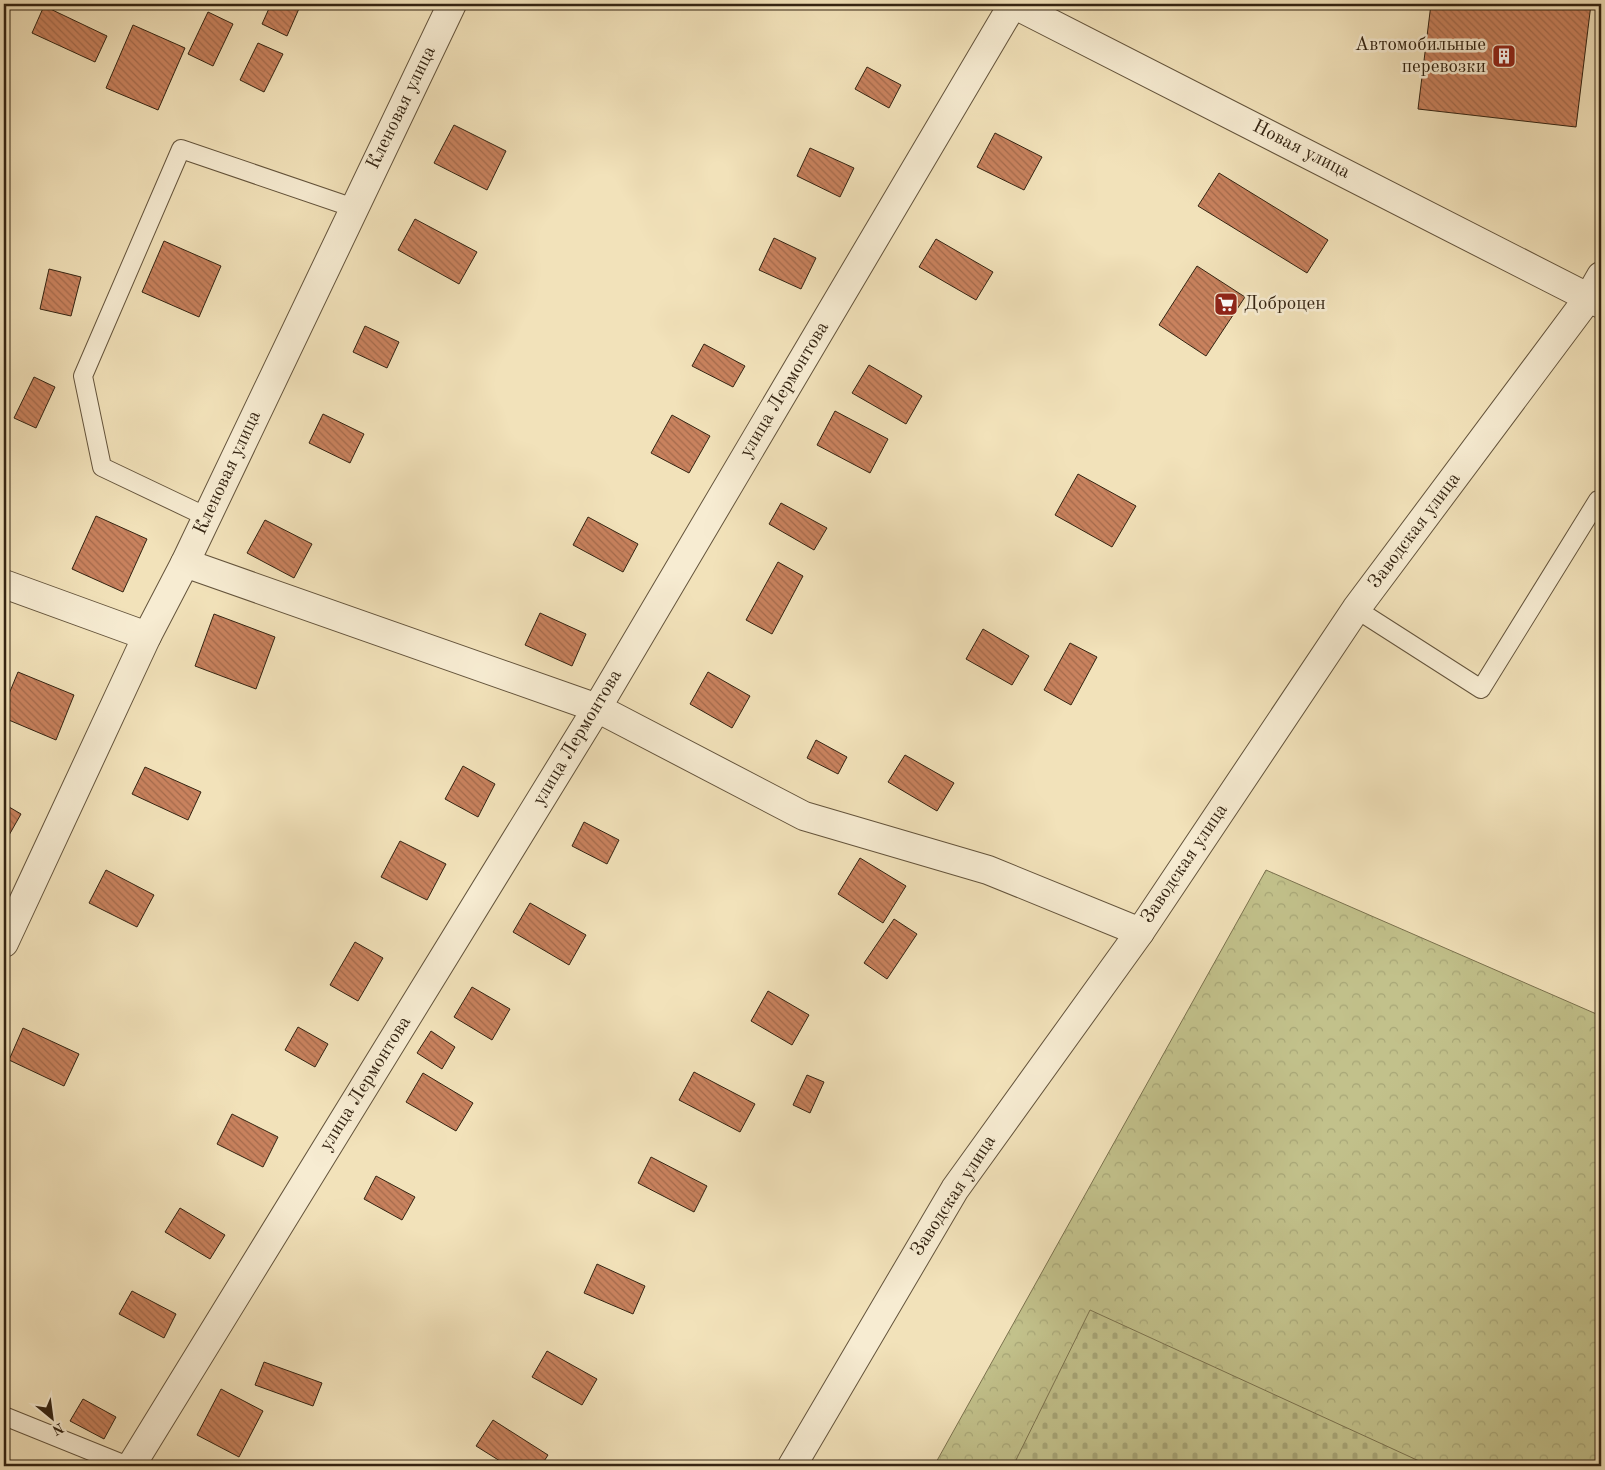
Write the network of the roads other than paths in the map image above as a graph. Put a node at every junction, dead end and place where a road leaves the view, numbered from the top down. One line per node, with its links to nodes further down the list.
1 (452, 4): 3 (street, Кленовая улица)
2 (1013, 4): 4 (street, Новая улица); 11 (street, улица Лермонтова)
3 (354, 208): 6 (street, Кленовая улица); 6 (lane)
4 (1597, 292): 9 (street, Заводская улица)
5 (1598, 500): 9 (lane)
6 (207, 517): 7 (street, Кленовая улица)
7 (185, 563): 10 (street, Кленовая улица); 11 (street)
8 (4, 584): 10 (street)
9 (1356, 609): 12 (street, Заводская улица)
10 (147, 636): 13 (street, Кленовая улица)
11 (597, 708): 12 (street); 15 (street, улица Лермонтова)
12 (1140, 932): 16 (street, Заводская улица)
13 (4, 943)
14 (4, 1416): 15 (lane)
15 (129, 1466)
16 (792, 1466)

